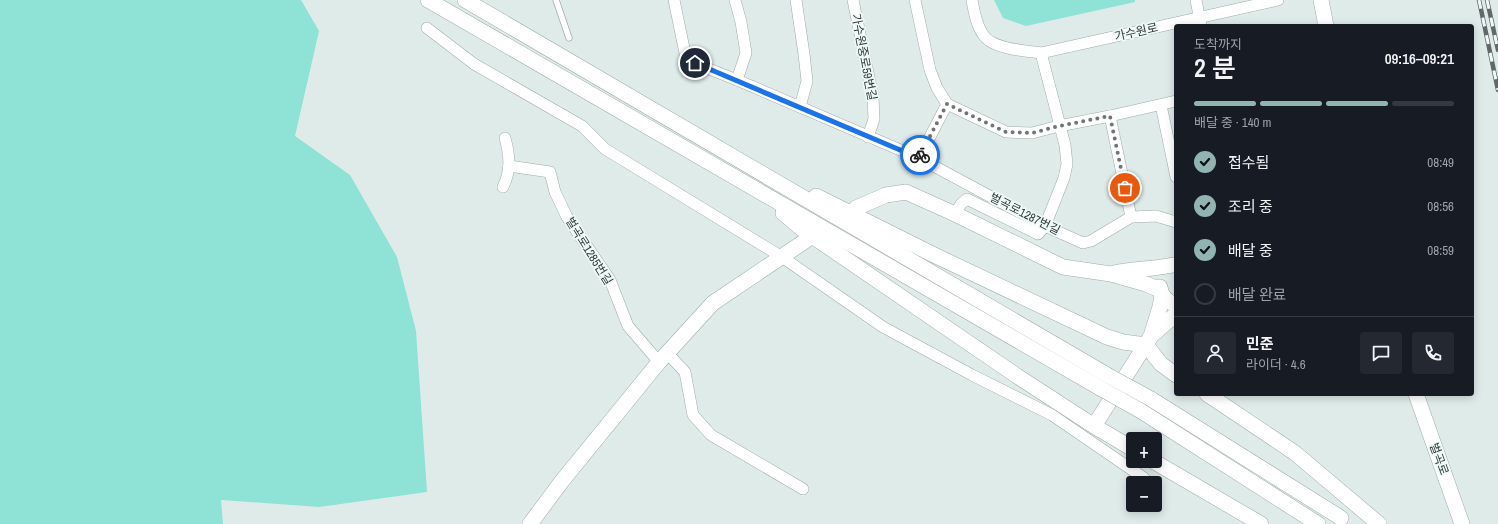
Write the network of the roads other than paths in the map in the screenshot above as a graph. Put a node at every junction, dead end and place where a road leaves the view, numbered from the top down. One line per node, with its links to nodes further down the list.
1 (428, 0): 33 (main road)
2 (465, 0): 32 (main road)
3 (556, 0): 18 (lane)
4 (674, 0): 20 (street, 벌곡로1287번길)
5 (736, 0): 20 (street)
6 (796, 0): 24 (street)
7 (853, 0): 27 (street, 가수원중로59번길)
8 (915, 0): 22 (street)
9 (972, 0): 19 (street, 가수원로)
10 (1196, 0): 13 (street)
11 (1278, 0): 13 (street, 가수원로)
12 (1320, 0): 15 (main road)
13 (1200, 22): 14 (street, 가수원로)
14 (1190, 24)
15 (1326, 24)
16 (1174, 27): 19 (street, 가수원로)
17 (427, 28): 41 (street)
18 (569, 38)
19 (1041, 54): 26 (street)
20 (737, 80): 24 (street, 벌곡로1287번길)
21 (1174, 102): 23 (street)
22 (947, 104): 26 (street); 29 (street)
23 (1161, 105): 25 (street); 31 (street)
24 (800, 107): 27 (street, 벌곡로1287번길)
25 (1110, 116): 26 (street); 37 (street)
26 (1059, 126): 39 (street)
27 (868, 137): 29 (street, 벌곡로1287번길)
28 (505, 138): 30 (street)
29 (919, 158): 39 (street, 벌곡로1287번길)
30 (509, 166): 34 (street); 49 (street, 벌곡로1285번길)
31 (1174, 167)
32 (767, 177): 48 (main road); 51 (main road)
33 (747, 184): 51 (main road); 54 (main road)
34 (503, 187)
35 (856, 208): 36 (main road)
36 (955, 214): 39 (street); 44 (main road)
37 (1131, 217): 38 (street, 벌곡로1287번길); 39 (street, 벌곡로1287번길)
38 (1174, 221)
39 (1045, 226)
40 (808, 239): 41 (main road)
41 (782, 257): 49 (main road); 57 (street)
42 (1174, 264): 44 (main road)
43 (1174, 265): 45 (main road)
44 (1111, 274): 45 (main road)
45 (1161, 292): 46 (main road); 48 (main road)
46 (1174, 304)
47 (1174, 316): 48 (main road)
48 (1148, 341): 50 (main road); 54 (main road)
49 (663, 357): 58 (street); 60 (main road)
50 (1174, 374)
51 (1104, 382): 59 (main road, bridge); 62 (main road, bridge)
52 (1210, 396): 63 (main road)
53 (1417, 396): 64 (main road, 벌곡로)
54 (1094, 426): 55 (main road)
55 (1126, 445)
56 (1162, 466): 61 (main road)
57 (1141, 476)
58 (803, 489)
59 (1346, 521)
60 (530, 524)
61 (1261, 524)
62 (1318, 524)
63 (1379, 524)
64 (1462, 524)

